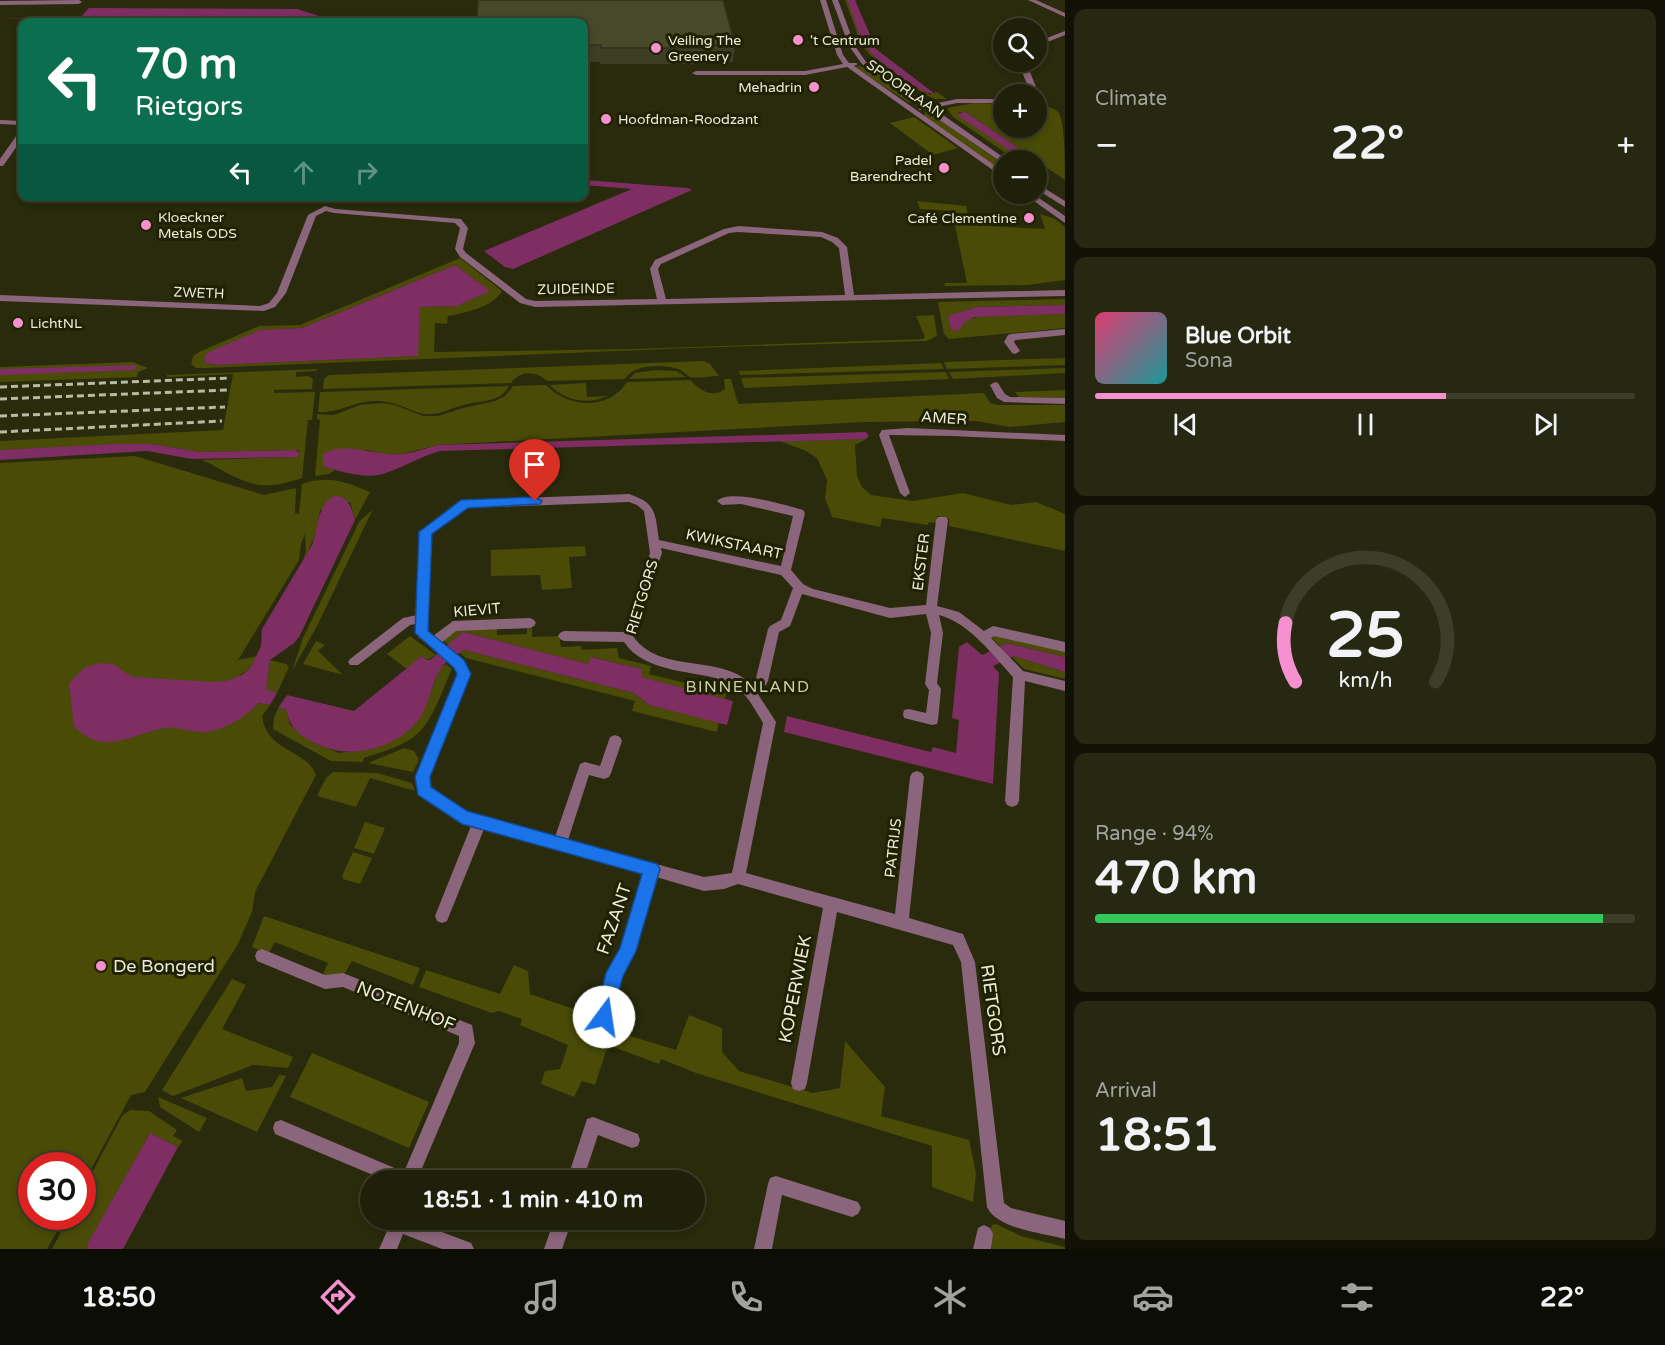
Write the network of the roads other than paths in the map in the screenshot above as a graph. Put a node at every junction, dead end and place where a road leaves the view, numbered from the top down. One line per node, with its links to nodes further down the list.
1 (67, 0): 5 (street)
2 (823, 0): 10 (street, SPOORLAAN)
3 (835, 0): 9 (street, SPOORLAAN)
4 (1032, 0): 6 (street)
5 (0, 3)
6 (1065, 15)
7 (1065, 33): 8 (street)
8 (1047, 40)
9 (864, 63): 10 (street); 13 (street, SPOORLAAN)
10 (847, 64): 11 (street); 14 (street, SPOORLAAN)
11 (696, 73)
12 (993, 101): 13 (street)
13 (926, 107): 14 (street); 20 (street, SPOORLAAN)
14 (912, 110): 22 (street, SPOORLAAN)
15 (0, 122): 16 (street)
16 (18, 123)
17 (0, 128): 18 (street)
18 (18, 128)
19 (18, 139): 21 (street)
20 (993, 154)
21 (0, 164)
22 (993, 168)
23 (1047, 193): 26 (street)
24 (325, 203): 32 (street, ZWETH); 33 (street, ZUIDEINDE)
25 (1042, 204): 27 (street)
26 (1065, 205)
27 (1065, 220)
28 (1065, 289): 29 (street)
29 (1049, 293): 30 (street); 31 (street, ZUIDEINDE)
30 (1065, 293)
31 (850, 297): 33 (street, ZUIDEINDE); 33 (street)
32 (0, 298)
33 (662, 301)
34 (1065, 332): 35 (street)
35 (1015, 351)
36 (995, 384): 37 (street)
37 (1065, 401)
38 (1065, 438): 39 (street, AMER)
39 (905, 493)
40 (722, 501): 43 (street)
41 (942, 520): 45 (street, EKSTER)
42 (655, 543): 43 (street, KWIKSTAART); 46 (street, RIETGORS); 49 (street, RIETGORS)
43 (785, 571): 44 (street, KWIKSTAART)
44 (799, 587): 45 (street, KWIKSTAART); 56 (street)
45 (931, 609): 50 (street, KWIKSTAART); 57 (street)
46 (422, 619): 51 (street, RIETGORS); 53 (street)
47 (530, 623): 51 (street, KIEVIT)
48 (564, 636): 49 (street)
49 (627, 637): 56 (street, RIETGORS)
50 (987, 642): 52 (street); 54 (street, KWIKSTAART)
51 (435, 645): 61 (street, RIETGORS)
52 (1065, 647)
53 (354, 662)
54 (1019, 675): 55 (street); 60 (street)
55 (1065, 686)
56 (747, 690): 64 (street, RIETGORS)
57 (909, 714)
58 (615, 741): 62 (street)
59 (917, 777): 67 (street, PATRIJS)
60 (1012, 801)
61 (480, 821): 62 (street, RIETGORS); 66 (street)
62 (560, 844): 63 (street, RIETGORS)
63 (651, 869): 64 (street, RIETGORS); 69 (street, FAZANT)
64 (738, 877): 65 (street, RIETGORS)
65 (831, 903): 67 (street, RIETGORS); 70 (street, KOPERWIEK)
66 (442, 916)
67 (902, 923): 80 (street, RIETGORS)
68 (262, 956): 74 (street, NOTENHOF)
69 (604, 1017)
70 (799, 1083)
71 (281, 1128): 73 (street)
72 (632, 1140): 75 (street)
73 (380, 1170)
74 (413, 1170)
75 (578, 1170)
76 (852, 1209): 84 (street)
77 (396, 1230): 81 (street)
78 (419, 1230): 82 (street)
79 (560, 1230): 83 (street)
80 (1065, 1230)
81 (388, 1249)
82 (465, 1249)
83 (554, 1249)
84 (763, 1249)

